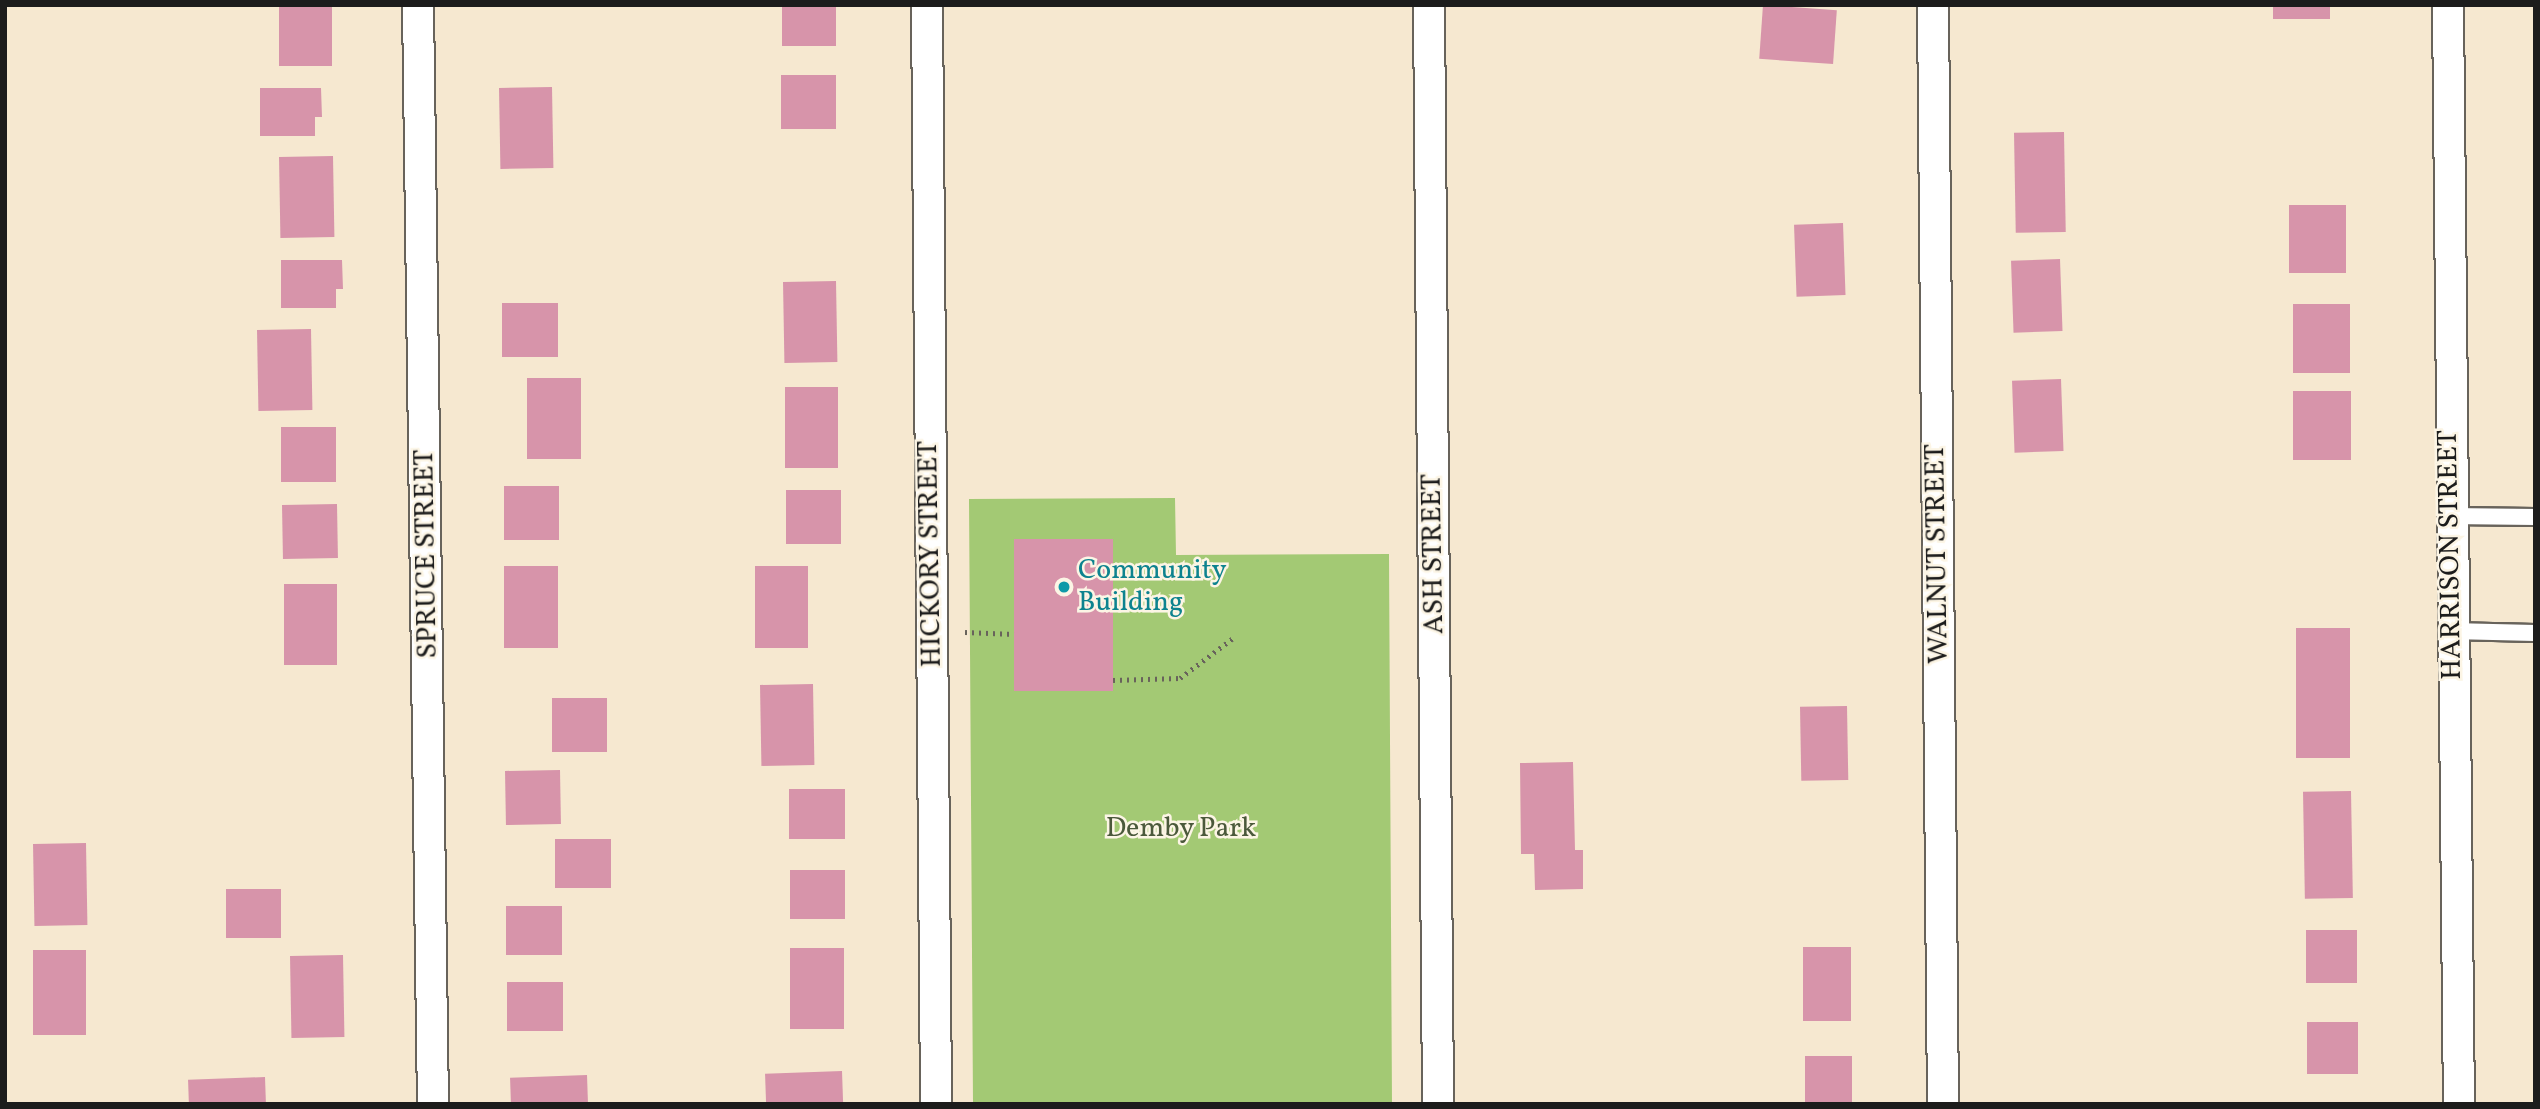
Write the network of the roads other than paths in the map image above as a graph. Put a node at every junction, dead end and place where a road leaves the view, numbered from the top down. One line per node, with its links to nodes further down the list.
1 (418, 5): 10 (street, SPRUCE STREET)
2 (927, 5): 11 (street, HICKORY STREET)
3 (1429, 5): 12 (street, ASH STREET)
4 (1933, 5): 13 (street, WALNUT STREET)
5 (2448, 5): 6 (street, HARRISON STREET)
6 (2450, 516): 7 (lane); 8 (street, HARRISON STREET)
7 (2535, 517)
8 (2451, 631): 9 (lane); 14 (street, HARRISON STREET)
9 (2535, 633)
10 (433, 1104)
11 (936, 1104)
12 (1438, 1104)
13 (1943, 1104)
14 (2459, 1104)

